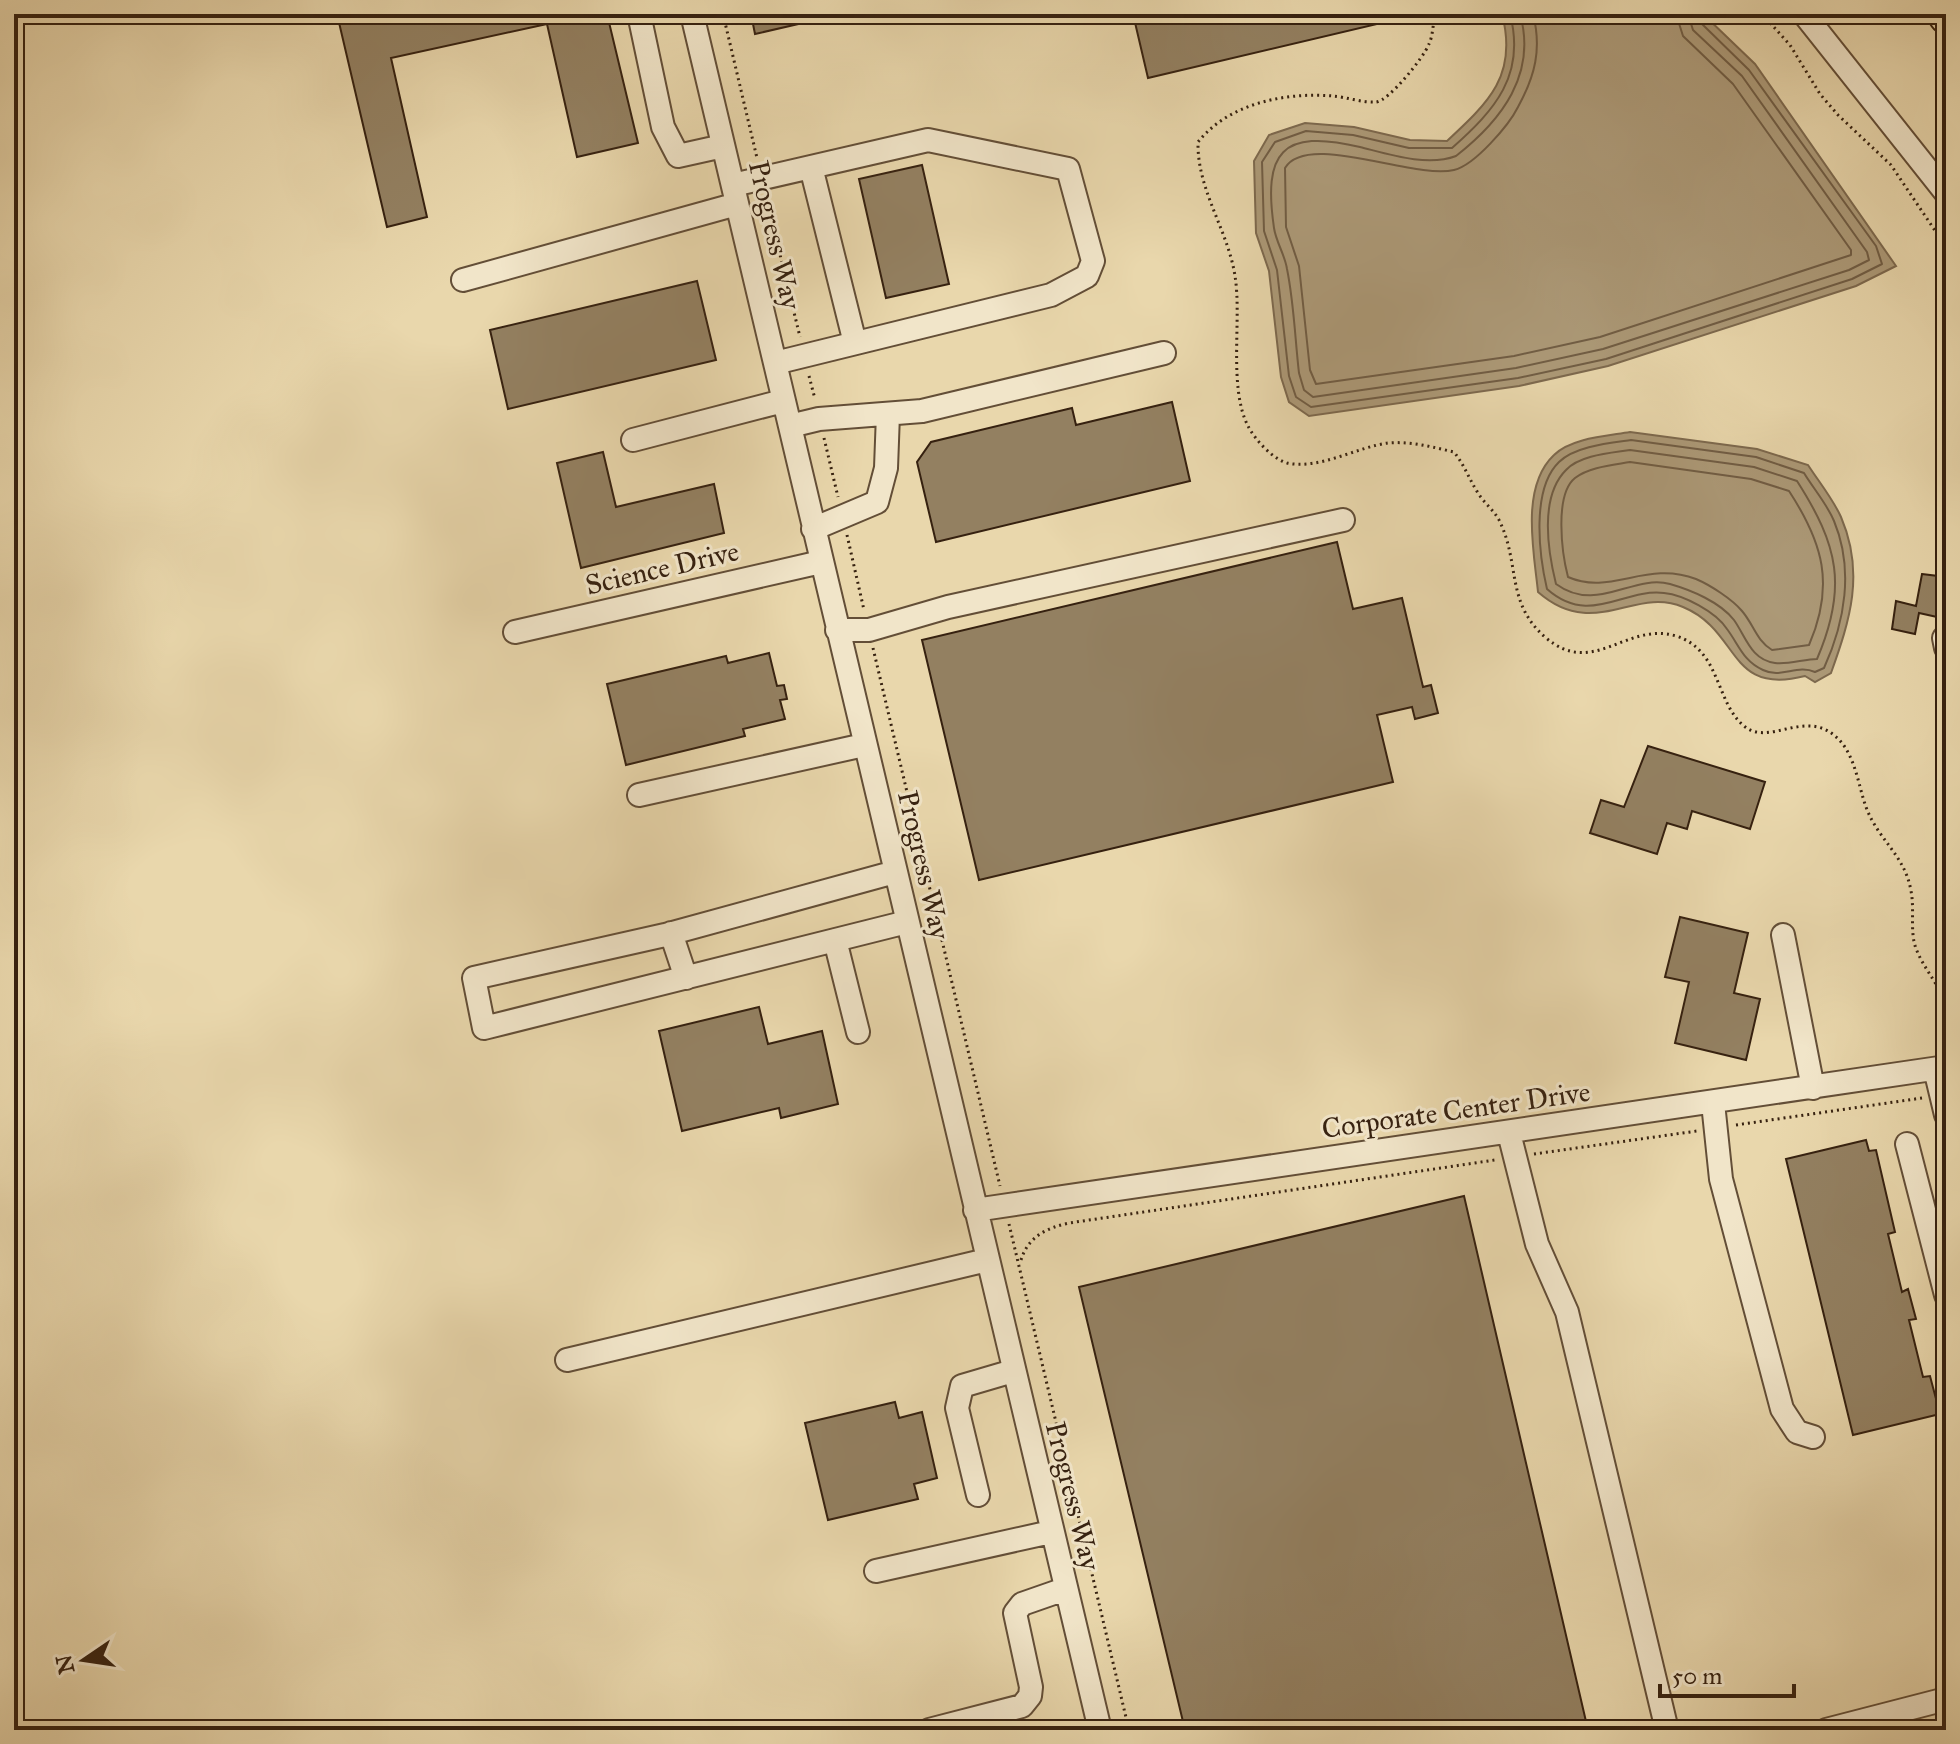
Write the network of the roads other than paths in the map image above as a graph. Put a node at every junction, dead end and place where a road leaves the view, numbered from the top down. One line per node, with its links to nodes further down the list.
1 (639, 14): 4 (street)
2 (692, 14): 4 (street, Progress Way)
3 (1804, 14): 6 (street)
4 (723, 146): 7 (street, Progress Way)
5 (811, 167): 7 (street); 9 (street); 9 (street)
6 (1946, 193)
7 (735, 195): 8 (street); 11 (street, Progress Way)
8 (463, 280)
9 (855, 343): 11 (street)
10 (1164, 353): 13 (street)
11 (775, 363): 12 (street, Progress Way)
12 (783, 401): 14 (street, Progress Way); 15 (street)
13 (888, 414): 14 (street); 17 (street)
14 (790, 426): 17 (street, Progress Way)
15 (633, 440)
16 (1343, 520): 19 (street)
17 (813, 529): 18 (street, Progress Way)
18 (821, 562): 19 (street, Progress Way); 20 (street, Science Drive)
19 (837, 630): 21 (street, Progress Way)
20 (515, 632)
21 (864, 745): 22 (street); 23 (street, Progress Way)
22 (639, 795)
23 (895, 872): 24 (street, Progress Way); 25 (street)
24 (907, 922): 27 (street); 36 (street, Progress Way)
25 (671, 933): 28 (street); 28 (street)
26 (1783, 935): 31 (street)
27 (835, 940): 28 (street); 29 (street)
28 (686, 978)
29 (858, 1032)
30 (1940, 1068): 31 (street, Corporate Center Drive); 33 (street)
31 (1813, 1088): 32 (street, Corporate Center Drive)
32 (1713, 1103): 34 (street, Corporate Center Drive); 42 (street)
33 (1944, 1106)
34 (1509, 1133): 36 (street, Corporate Center Drive); 50 (street)
35 (1907, 1144): 38 (street)
36 (975, 1210): 37 (street, Progress Way)
37 (987, 1260): 40 (street); 41 (street, Progress Way)
38 (1942, 1261): 39 (street)
39 (1946, 1295)
40 (567, 1360)
41 (1013, 1371): 43 (street); 44 (street, Progress Way)
42 (1813, 1437)
43 (978, 1495)
44 (1051, 1532): 45 (street); 46 (street, Progress Way)
45 (876, 1571)
46 (1065, 1589): 48 (street); 49 (street, Progress Way)
47 (1946, 1699): 51 (street)
48 (929, 1730)
49 (1100, 1730)
50 (1667, 1730)
51 (1826, 1730)

